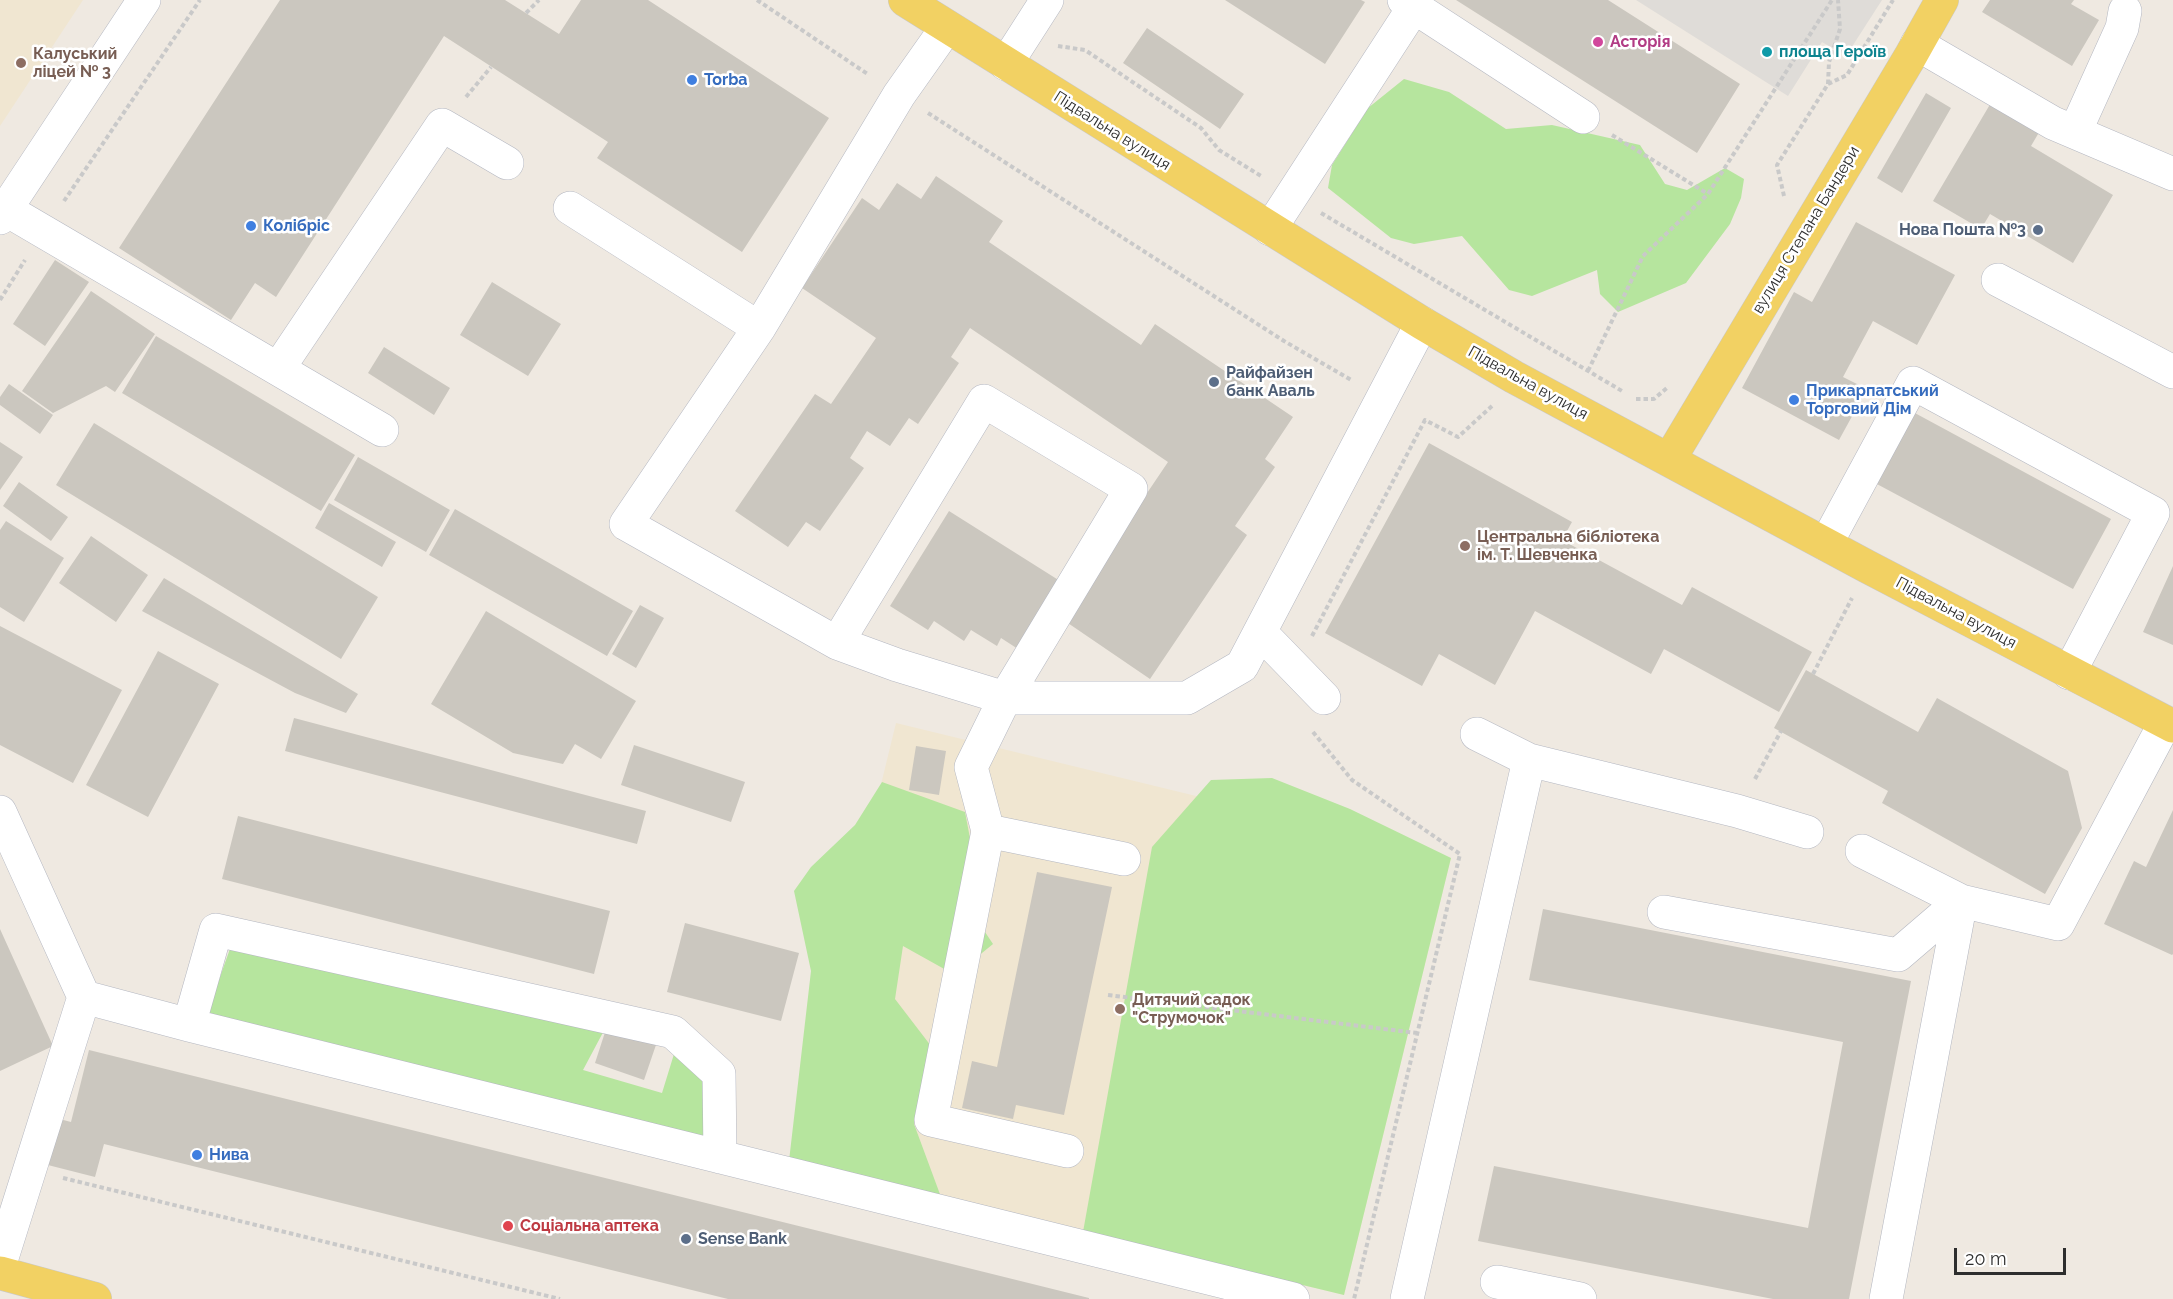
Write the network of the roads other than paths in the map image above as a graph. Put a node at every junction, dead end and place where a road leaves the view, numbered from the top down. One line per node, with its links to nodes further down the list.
1 (144, 0): 15 (street)
2 (904, 0): 7 (main road, Підвальна вулиця)
3 (1047, 0): 9 (street)
4 (1942, 0): 8 (main road, вулиця Степана Бандери)
5 (1409, 3): 10 (street); 16 (street)
6 (2125, 11): 11 (street)
7 (947, 27): 9 (main road, Підвальна вулиця); 19 (street)
8 (1917, 44): 11 (street); 23 (main road, вулиця Степана Бандери)
9 (1006, 64): 16 (main road, Підвальна вулиця)
10 (1583, 117)
11 (2075, 132): 13 (street)
12 (507, 163): 20 (street)
13 (2173, 174)
14 (570, 208): 19 (street)
15 (3, 213): 20 (street)
16 (1270, 229): 18 (main road, Підвальна вулиця)
17 (1998, 280): 21 (street)
18 (1422, 323): 23 (main road, Підвальна вулиця); 25 (street)
19 (759, 328): 26 (street)
20 (278, 369): 22 (street)
21 (2173, 372)
22 (382, 430)
23 (1669, 460): 24 (main road, Підвальна вулиця)
24 (1826, 544): 27 (main road, Підвальна вулиця); 27 (street)
25 (1260, 632): 28 (street); 29 (street)
26 (837, 643): 28 (street); 28 (street)
27 (2069, 673): 30 (main road, Підвальна вулиця)
28 (1005, 698): 34 (street)
29 (1316, 711)
30 (2169, 725): 38 (street)
31 (1477, 734): 32 (street)
32 (1529, 760): 35 (street); 49 (street)
33 (0, 812): 40 (street)
34 (988, 831): 37 (street); 42 (street)
35 (1807, 832)
36 (1862, 851): 38 (street)
37 (1124, 859)
38 (1961, 901): 39 (street); 51 (street)
39 (1664, 912)
40 (84, 997): 41 (street); 44 (street)
41 (189, 1025): 43 (street); 43 (street)
42 (1067, 1150)
43 (720, 1157): 48 (street)
44 (0, 1264)
45 (0, 1272): 47 (main road)
46 (1497, 1282): 50 (street)
47 (92, 1299)
48 (1293, 1299)
49 (1407, 1299)
50 (1580, 1299)
51 (1886, 1299)

